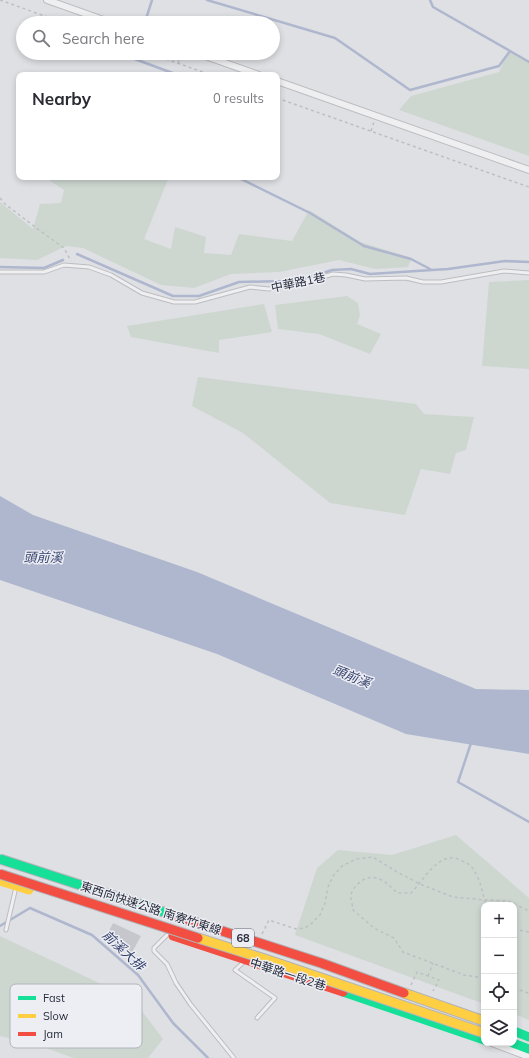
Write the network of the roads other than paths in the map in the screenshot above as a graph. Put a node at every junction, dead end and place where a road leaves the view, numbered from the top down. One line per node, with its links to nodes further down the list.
1 (47, 0): 2 (street)
2 (92, 16)
3 (217, 60): 4 (street)
4 (251, 72)
5 (280, 82): 6 (street)
6 (529, 170)
7 (0, 272): 8 (lane, 中華路1巷)
8 (529, 273)
9 (0, 859): 17 (main road, 東西向快速公路 南寮竹東線 / 68, bridge)
10 (0, 874): 18 (main road, 東西向快速公路 南寮竹東線 / 68, bridge)
11 (0, 880): 12 (main road, 中華路一段2巷)
12 (16, 886): 13 (lane); 14 (main road, 中華路一段2巷)
13 (6, 930)
14 (167, 934): 15 (main road, 中華路一段2巷); 26 (lane)
15 (246, 960): 16 (lane); 21 (main road, 中華路一段2巷)
16 (257, 1018)
17 (481, 1020)
18 (481, 1032)
19 (517, 1032): 20 (main road)
20 (529, 1037)
21 (481, 1039)
22 (517, 1044): 24 (main road)
23 (500, 1046): 25 (street)
24 (529, 1049)
25 (529, 1057)
26 (234, 1058)

